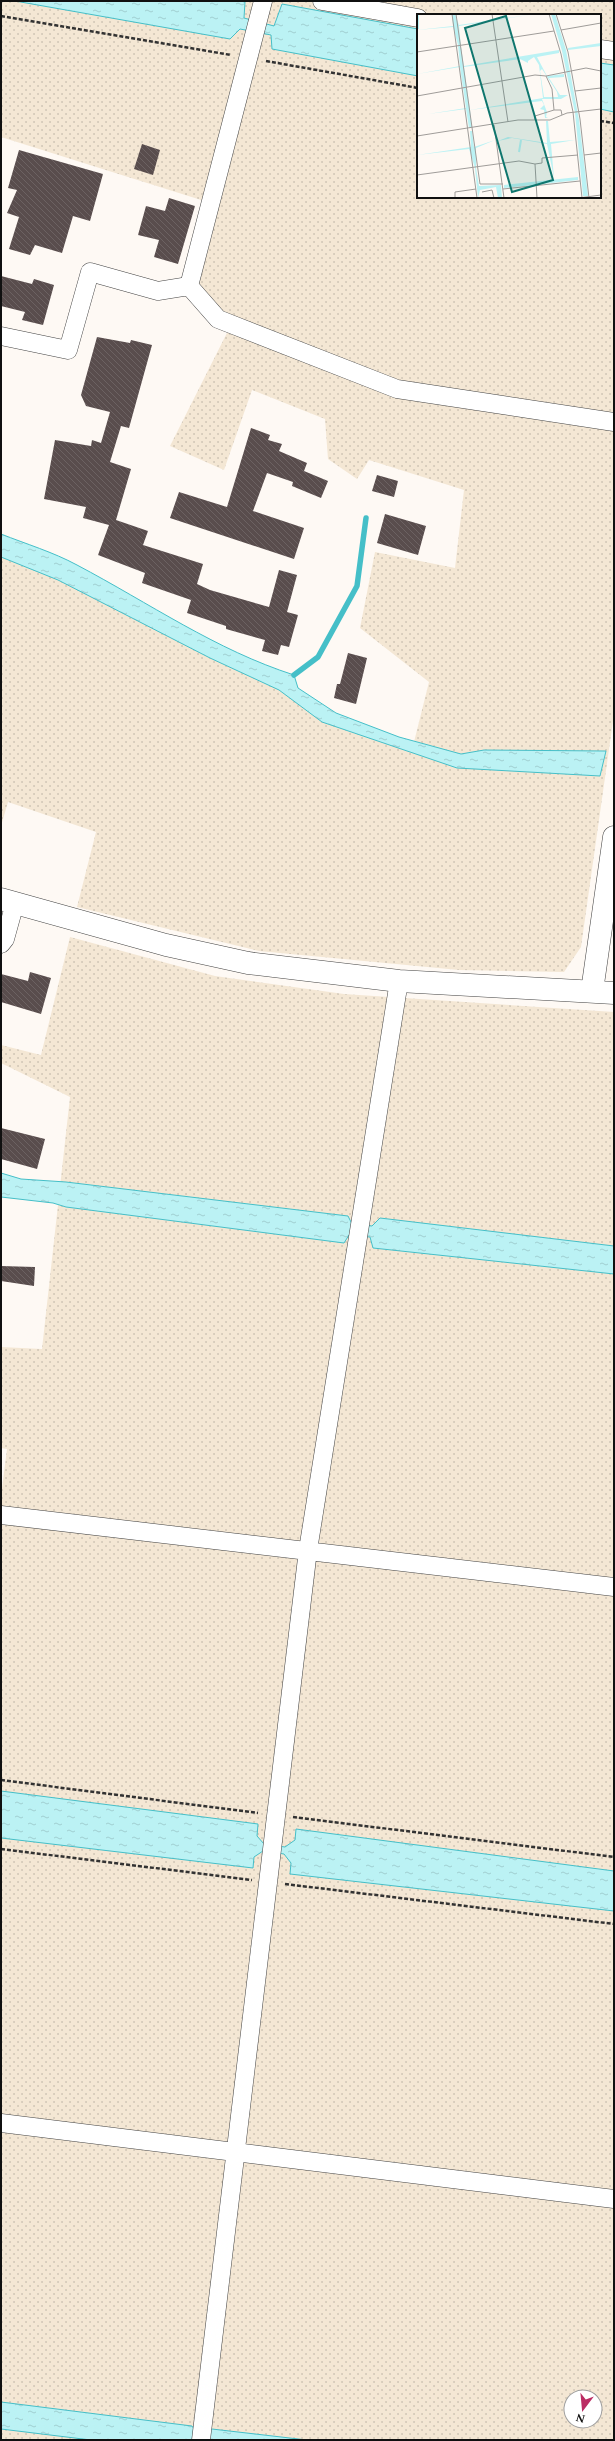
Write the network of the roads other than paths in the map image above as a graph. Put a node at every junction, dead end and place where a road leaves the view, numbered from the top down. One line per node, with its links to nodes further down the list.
1 (263, 1): 6 (street)
2 (322, 1): 3 (street)
3 (417, 18)
4 (601, 49): 5 (street)
5 (614, 51)
6 (189, 286): 7 (street); 8 (street)
7 (1, 336)
8 (614, 422)
9 (614, 837): 13 (street)
10 (8, 901): 11 (street); 12 (street)
11 (1, 944)
12 (399, 981): 13 (street); 16 (street)
13 (592, 991): 14 (street)
14 (614, 993)
15 (1, 1515): 16 (street)
16 (308, 1550): 17 (street); 19 (street)
17 (614, 1587)
18 (1, 2123): 19 (street)
19 (234, 2151): 20 (street); 21 (street)
20 (614, 2199)
21 (201, 2434)

